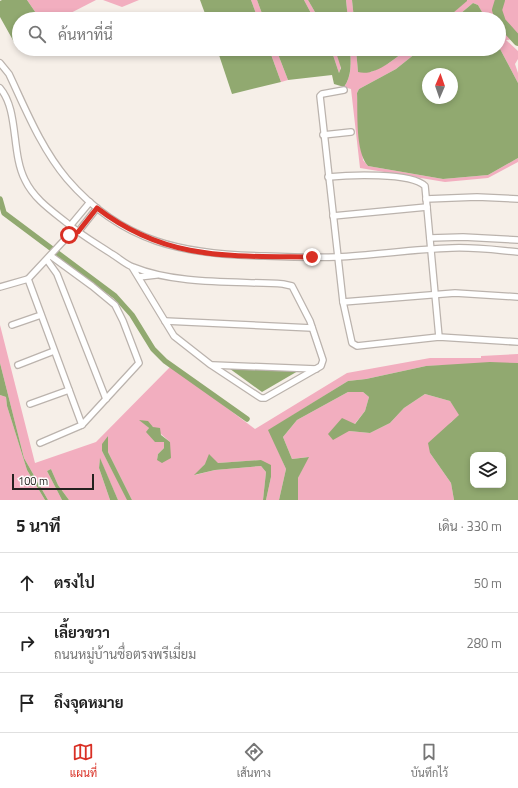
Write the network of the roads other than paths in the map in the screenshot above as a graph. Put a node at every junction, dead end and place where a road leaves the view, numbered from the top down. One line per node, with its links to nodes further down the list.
1 (0, 64): 9 (street)
2 (0, 88): 13 (street)
3 (344, 90): 5 (street)
4 (351, 132): 5 (street)
5 (323, 135): 6 (street)
6 (328, 177): 7 (street); 12 (street)
7 (426, 199): 8 (street); 10 (street)
8 (518, 199)
9 (90, 202): 11 (street); 13 (street)
10 (427, 207): 12 (street); 16 (street)
11 (97, 208): 14 (street); 21 (street)
12 (333, 216): 21 (street)
13 (70, 226): 14 (street); 15 (street)
14 (78, 232): 15 (street); 23 (street)
15 (69, 235): 20 (street)
16 (430, 238): 17 (street); 18 (street)
17 (518, 240)
18 (431, 249): 19 (street); 21 (street); 29 (street)
19 (518, 252)
20 (49, 257): 22 (street); 24 (street); 27 (street)
21 (337, 257): 31 (street)
22 (62, 263): 24 (street); 43 (street)
23 (132, 267): 25 (street); 26 (street)
24 (55, 270): 43 (street)
25 (158, 274): 26 (street); 35 (street)
26 (139, 278): 33 (street)
27 (28, 280): 28 (street); 32 (street)
28 (0, 287)
29 (435, 294): 30 (street); 31 (street); 36 (street)
30 (518, 297)
31 (342, 302): 36 (street)
32 (41, 315): 34 (street); 38 (street)
33 (165, 322): 35 (street); 40 (street)
34 (12, 325)
35 (312, 328): 41 (street)
36 (439, 337): 37 (street)
37 (518, 342)
38 (54, 351): 39 (street); 42 (street)
39 (18, 365)
40 (212, 365): 41 (street); 41 (street)
41 (317, 369)
42 (69, 390): 44 (street); 45 (street)
43 (106, 399): 45 (street)
44 (30, 404)
45 (82, 425): 46 (street)
46 (40, 443)

